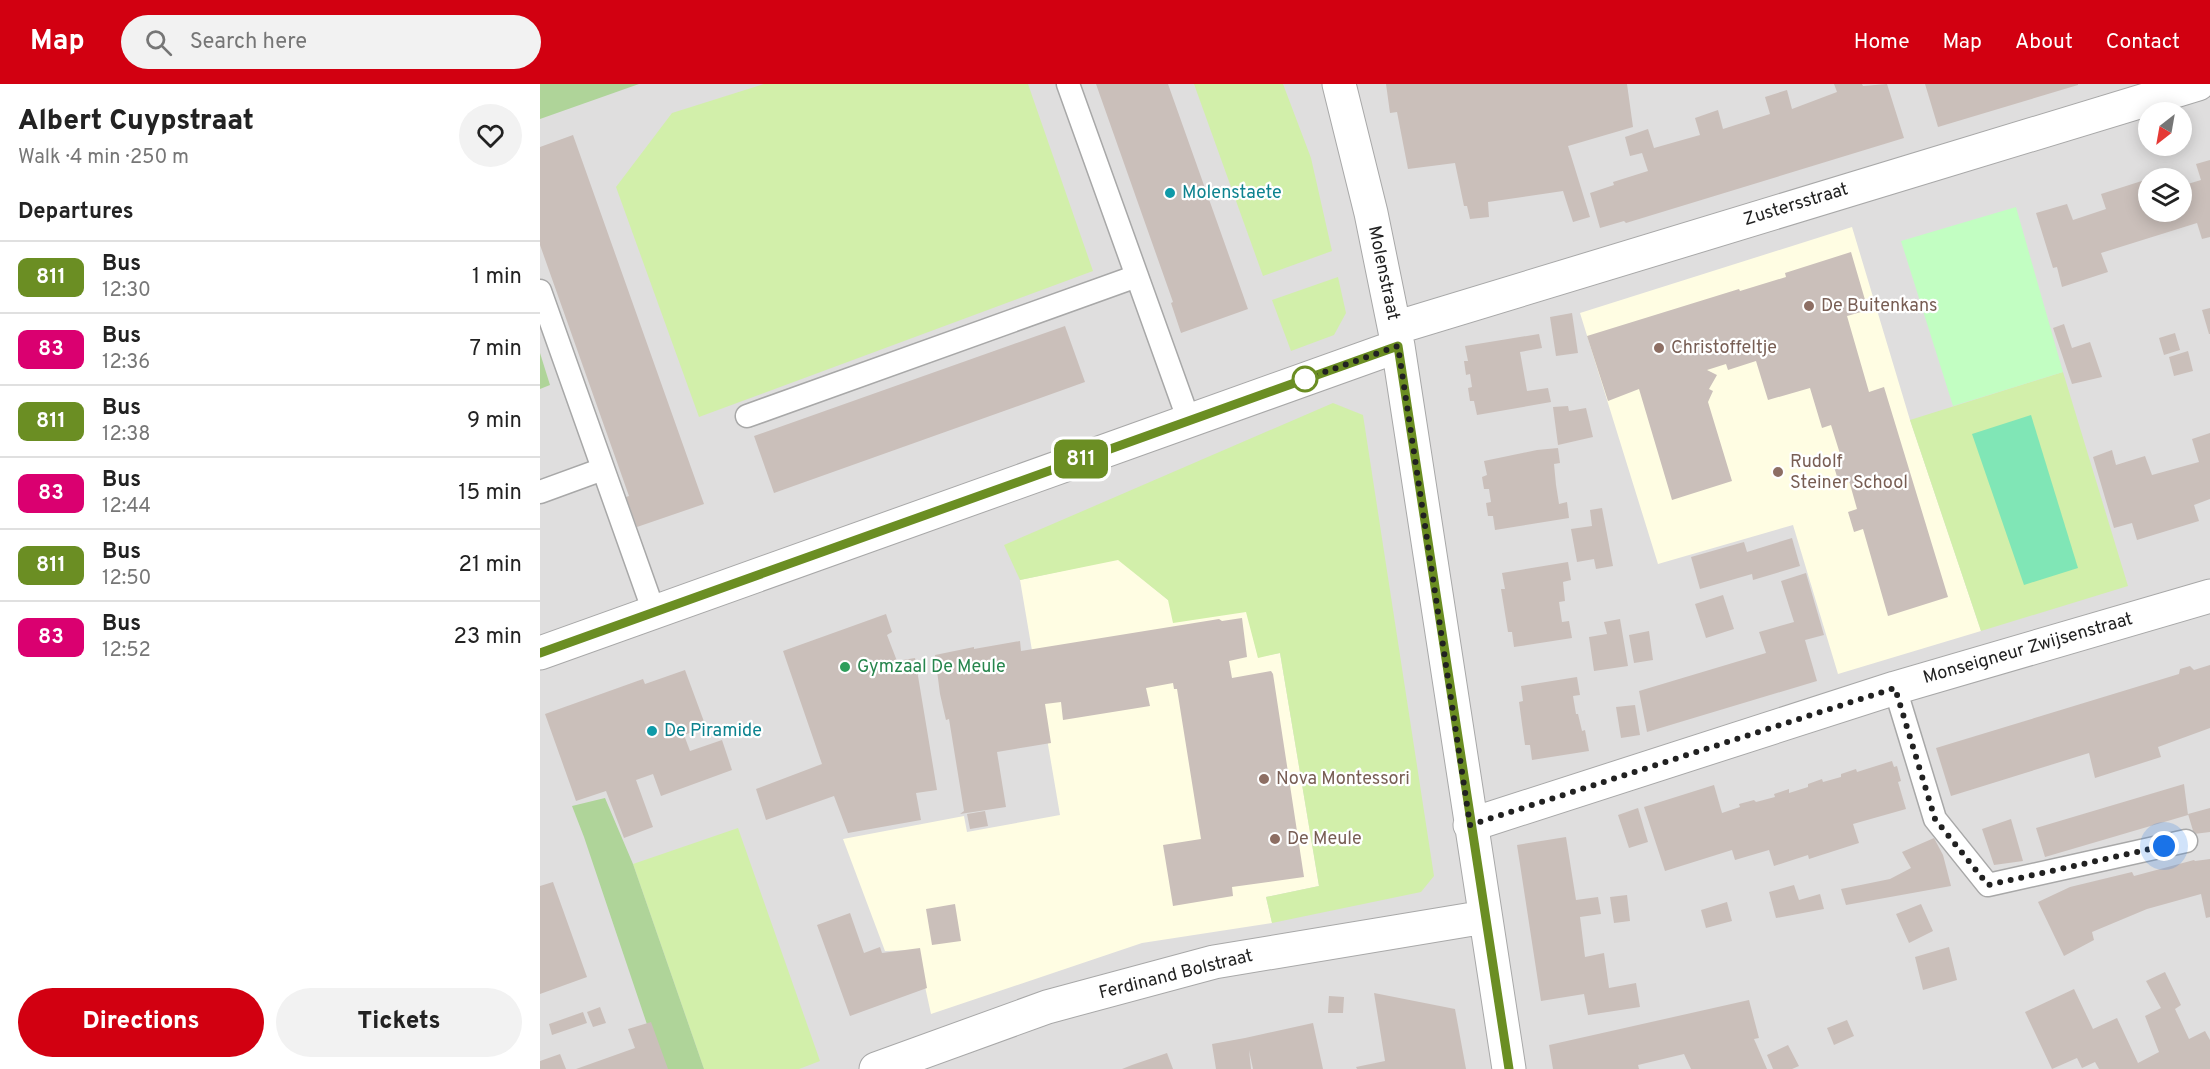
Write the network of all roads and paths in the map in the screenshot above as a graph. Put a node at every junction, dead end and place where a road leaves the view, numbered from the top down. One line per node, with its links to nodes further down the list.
1 (1068, 84): 4 (lane)
2 (1339, 84): 6 (street, Molenstraat)
3 (2198, 84): 6 (street, Zustersstraat)
4 (1137, 276): 7 (lane); 8 (lane)
5 (540, 291): 9 (lane)
6 (1396, 337): 8 (street, Zustersstraat); 15 (street, Molenstraat)
7 (747, 416)
8 (1189, 421): 12 (street, Zustersstraat)
9 (603, 469): 10 (lane); 12 (lane)
10 (540, 492)
11 (2210, 596): 14 (street, Monseigneur Zwijsenstraat)
12 (654, 612): 13 (street, Zustersstraat)
13 (540, 653)
14 (1895, 688): 15 (street, Monseigneur Zwijsenstraat); 16 (lane)
15 (1470, 825): 17 (street, Molenstraat)
16 (2186, 842)
17 (1485, 917): 18 (street, Ferdinand Bolstraat); 19 (street, Molenstraat)
18 (876, 1069)
19 (1509, 1069)

